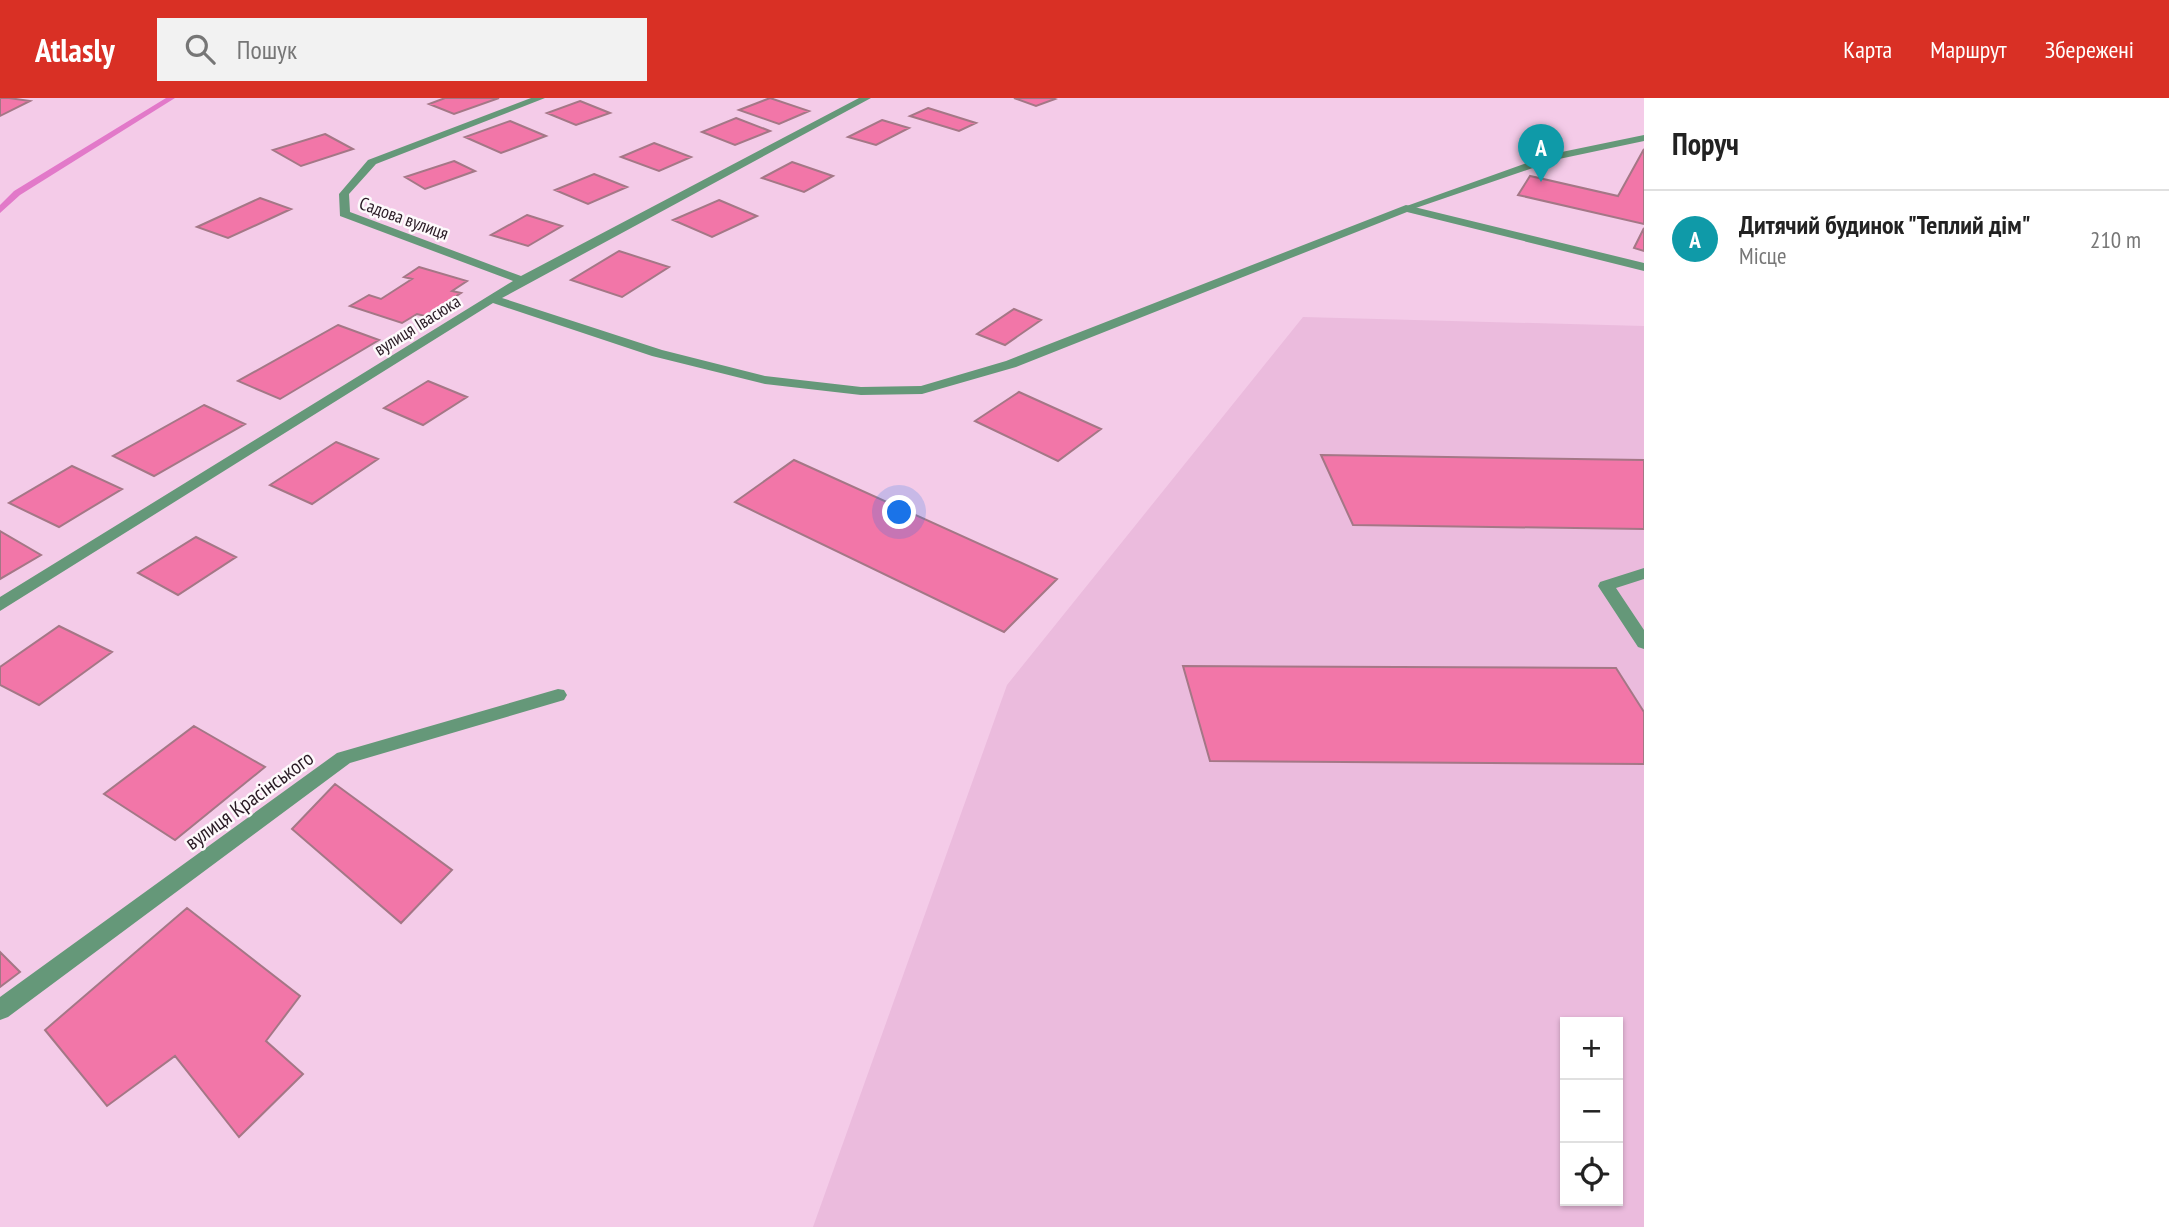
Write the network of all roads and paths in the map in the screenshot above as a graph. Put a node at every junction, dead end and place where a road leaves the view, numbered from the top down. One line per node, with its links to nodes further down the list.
1 (540, 98): 6 (street, Садова вулиця)
2 (866, 98): 6 (street, вулиця Івасюка)
3 (1644, 138): 4 (street)
4 (1406, 208): 5 (street); 7 (street)
5 (1644, 267)
6 (522, 279): 7 (street, вулиця Івасюка)
7 (493, 299): 9 (street, вулиця Івасюка)
8 (1644, 573): 10 (street)
9 (0, 605)
10 (1644, 643)
11 (558, 695): 12 (street, вулиця Красінського)
12 (0, 1010)

